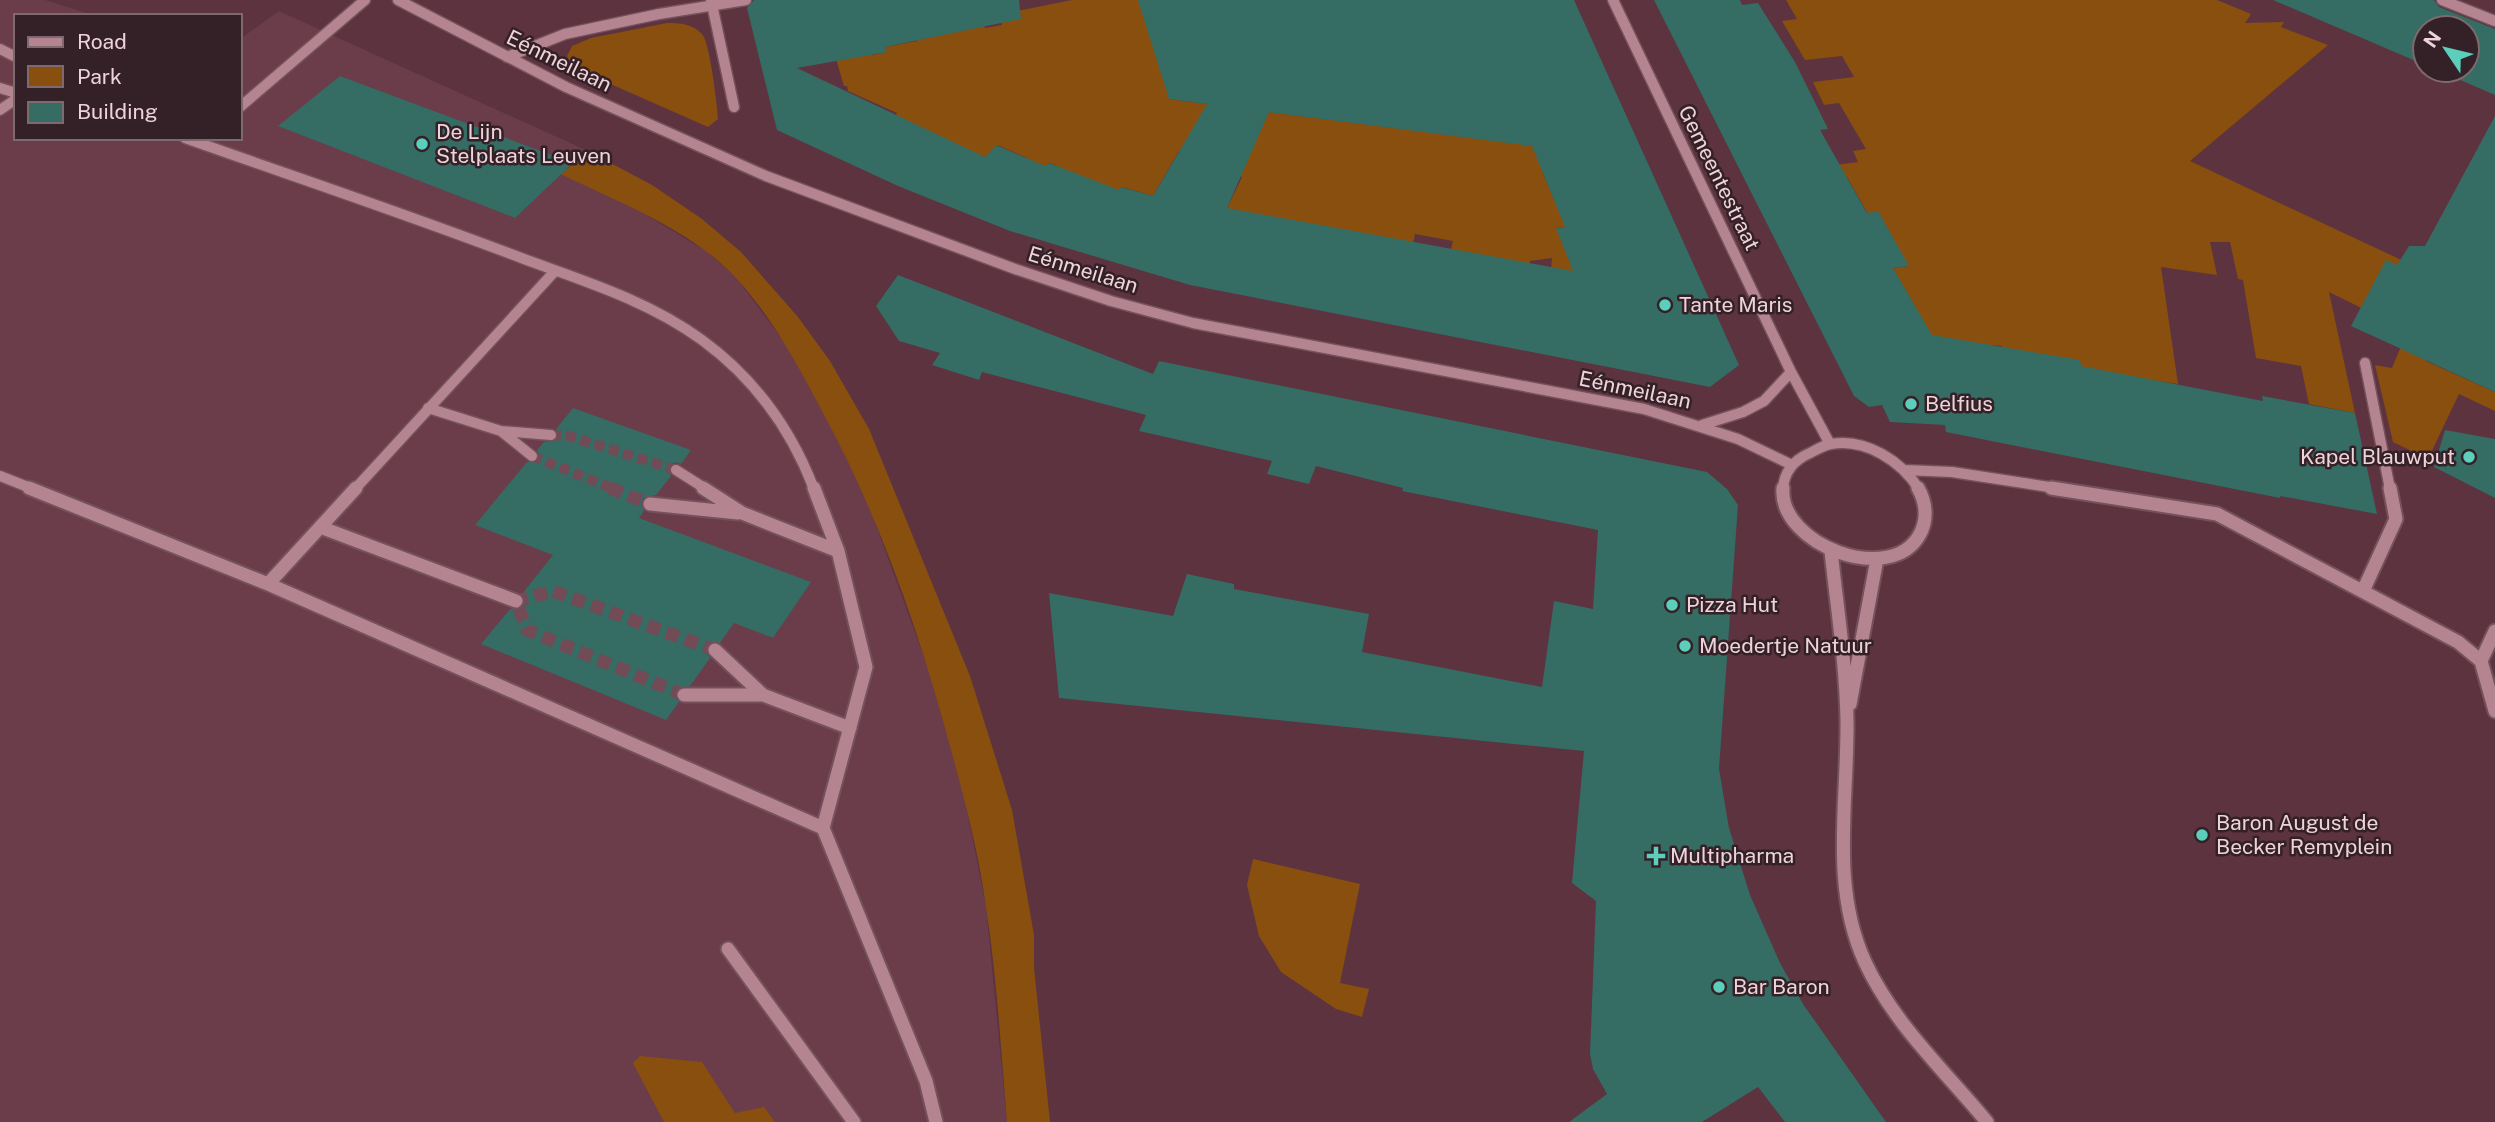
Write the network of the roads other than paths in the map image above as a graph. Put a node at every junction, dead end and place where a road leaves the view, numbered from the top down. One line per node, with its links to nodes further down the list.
1 (365, 0): 9 (street)
2 (398, 0): 8 (street, Eénmeilaan)
3 (746, 0): 6 (street)
4 (1613, 0): 14 (street, Gemeentestraat)
5 (2442, 0): 7 (street)
6 (712, 3): 8 (street); 10 (street)
7 (2495, 21)
8 (507, 57): 16 (street, Eénmeilaan)
9 (242, 105)
10 (734, 107)
11 (200, 141): 12 (street)
12 (555, 271): 15 (street); 28 (street)
13 (2365, 363): 32 (street)
14 (1791, 372): 16 (street); 19 (street, Gemeentestraat)
15 (428, 408): 17 (street); 27 (street)
16 (1702, 425): 21 (street, Eénmeilaan)
17 (501, 431): 18 (street); 20 (street)
18 (551, 435)
19 (1830, 444): 21 (street); 23 (street)
20 (532, 456)
21 (1792, 464): 29 (street)
22 (676, 470): 26 (street)
23 (1905, 470): 30 (street); 32 (street)
24 (0, 476): 31 (street)
25 (650, 504): 26 (street)
26 (742, 513): 28 (street)
27 (320, 527): 31 (street); 33 (street)
28 (838, 551): 41 (street)
29 (1830, 551): 30 (street); 40 (street)
30 (1877, 559): 40 (street)
31 (268, 584): 42 (street)
32 (2363, 591): 36 (street)
33 (516, 601)
34 (2495, 631): 36 (street)
35 (715, 650): 38 (street)
36 (2482, 662): 39 (street)
37 (684, 695): 38 (street)
38 (763, 695): 41 (street)
39 (2495, 711)
40 (1847, 718): 46 (street)
41 (850, 728): 42 (street)
42 (822, 828): 45 (street)
43 (728, 949): 44 (street)
44 (854, 1122)
45 (936, 1122)
46 (1987, 1122)

